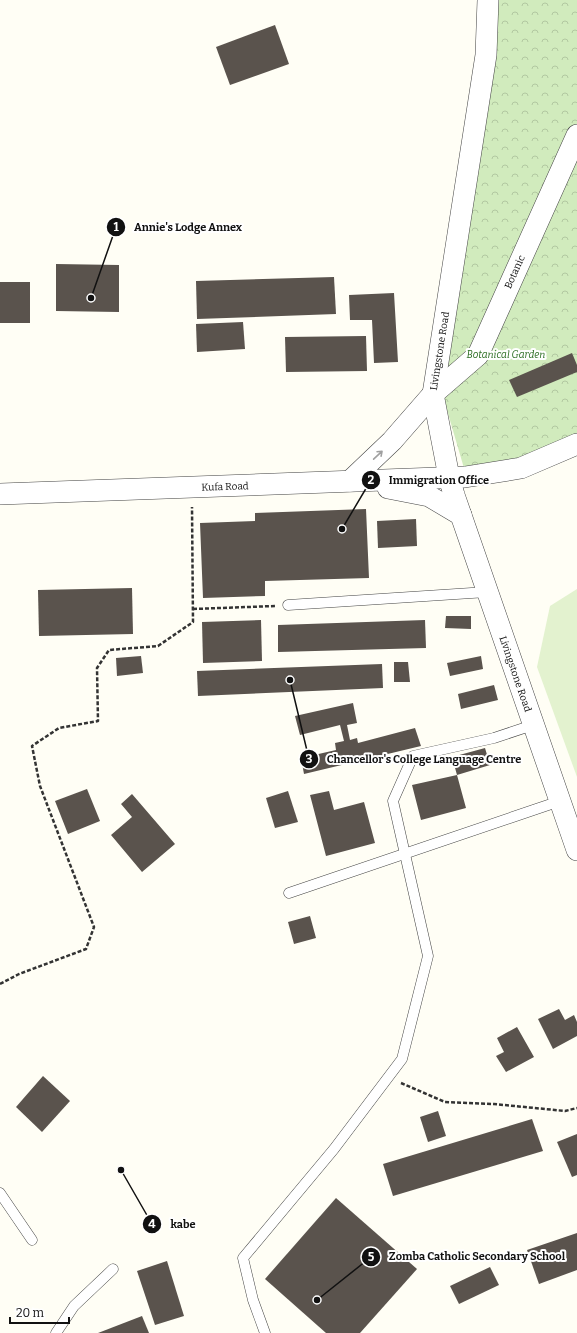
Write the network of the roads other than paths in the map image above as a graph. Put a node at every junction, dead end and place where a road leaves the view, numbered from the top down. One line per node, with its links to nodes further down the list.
1 (488, 0): 3 (street, Livingstone Road)
2 (577, 135): 3 (street, Botanic)
3 (433, 394): 5 (street, Livingstone Road); 6 (street, Botanic, one-way to 3)
4 (577, 444): 5 (street, Kufa Road)
5 (449, 477): 6 (street, Kufa Road); 8 (street, Livingstone Road)
6 (350, 481): 7 (street, Kufa Road); 8 (street)
7 (0, 494)
8 (461, 515): 9 (street, Livingstone Road)
9 (487, 592): 10 (lane); 11 (street, Livingstone Road)
10 (288, 605)
11 (533, 725): 12 (street, Livingstone Road); 14 (lane)
12 (560, 801): 13 (street, Livingstone Road); 14 (lane)
13 (577, 850)
14 (406, 853): 15 (lane); 20 (lane)
15 (289, 892)
16 (0, 1193): 17 (lane)
17 (32, 1240)
18 (113, 1269): 19 (lane)
19 (56, 1333)
20 (265, 1333)

